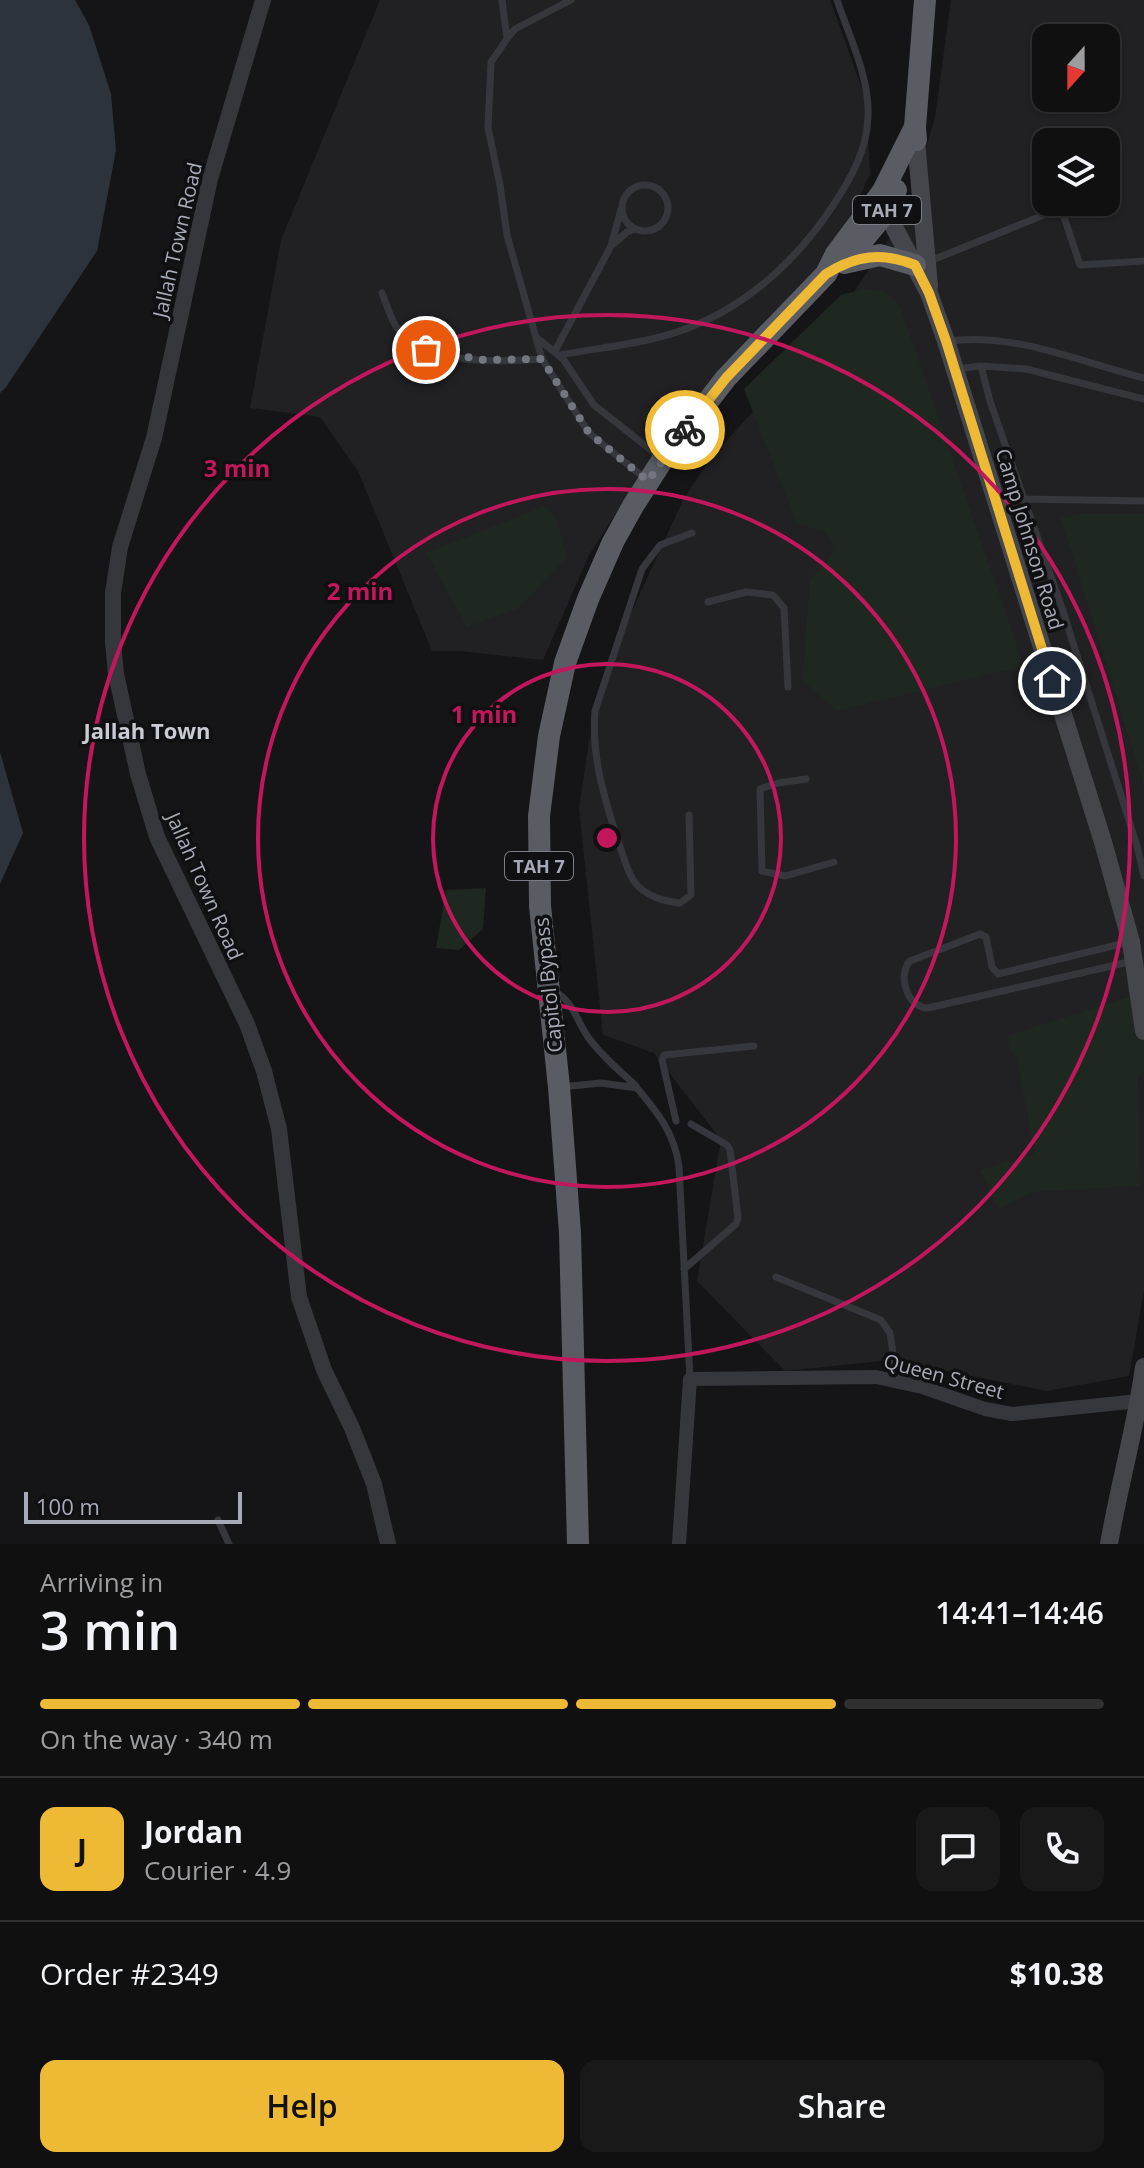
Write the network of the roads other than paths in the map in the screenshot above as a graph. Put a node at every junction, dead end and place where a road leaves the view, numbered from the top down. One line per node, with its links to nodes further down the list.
1 (263, 0): 55 (street, Jallah Town Road)
2 (502, 0): 6 (lane)
3 (571, 0): 6 (lane)
4 (837, 0): 18 (lane)
5 (925, 0): 7 (highway, TAH 7)
6 (507, 39): 16 (lane)
7 (915, 134): 8 (highway, Capitol Bypass / TAH 7); 13 (main road, Camp Johnson Road)
8 (885, 201): 13 (main road, Camp Johnson Road); 14 (highway, Capitol Bypass / TAH 7)
9 (622, 207): 10 (lane); 10 (lane); 11 (lane)
10 (635, 229): 11 (lane)
11 (611, 246): 18 (lane)
12 (1144, 261): 13 (lane)
13 (921, 263): 14 (highway); 17 (main road, Camp Johnson Road)
14 (835, 268): 24 (highway, Capitol Bypass / TAH 7)
15 (382, 293): 19 (lane)
16 (537, 338): 18 (lane); 19 (lane)
17 (946, 341): 21 (main road, Camp Johnson Road); 22 (lane)
18 (558, 353): 24 (lane)
19 (542, 359): 25 (lane)
20 (981, 366): 21 (lane); 23 (lane); 26 (lane)
21 (954, 369): 31 (main road, Camp Johnson Road)
22 (1144, 378)
23 (1144, 399)
24 (663, 459): 25 (highway, Capitol Bypass / TAH 7)
25 (648, 481): 40 (highway, Capitol Bypass / TAH 7)
26 (1024, 499): 27 (lane); 30 (lane)
27 (1144, 501)
28 (692, 533): 34 (lane)
29 (708, 602): 32 (lane)
30 (1083, 675): 31 (lane); 35 (lane)
31 (1052, 681): 38 (main road, Camp Johnson Road)
32 (788, 687)
33 (806, 779): 36 (lane)
34 (689, 815)
35 (1140, 844): 37 (lane)
36 (834, 862)
37 (1144, 876)
38 (1131, 942): 39 (main road, Camp Johnson Road); 39 (lane)
39 (1135, 961): 41 (main road, Camp Johnson Road)
40 (549, 988): 43 (highway, Capitol Bypass / TAH 7); 44 (lane)
41 (1144, 1031)
42 (754, 1046): 45 (lane)
43 (559, 1087): 44 (lane); 56 (highway, Capitol Bypass / TAH 7)
44 (637, 1088): 47 (lane)
45 (676, 1121)
46 (691, 1124): 47 (lane)
47 (684, 1269): 50 (lane)
48 (776, 1277): 51 (lane)
49 (1144, 1367): 52 (main road)
50 (690, 1379): 51 (street, Queen Street); 57 (street)
51 (897, 1380): 52 (street, Queen Street)
52 (1139, 1401): 58 (main road)
53 (218, 1520): 54 (lane)
54 (229, 1544)
55 (388, 1544)
56 (578, 1544)
57 (679, 1544)
58 (1109, 1544)

